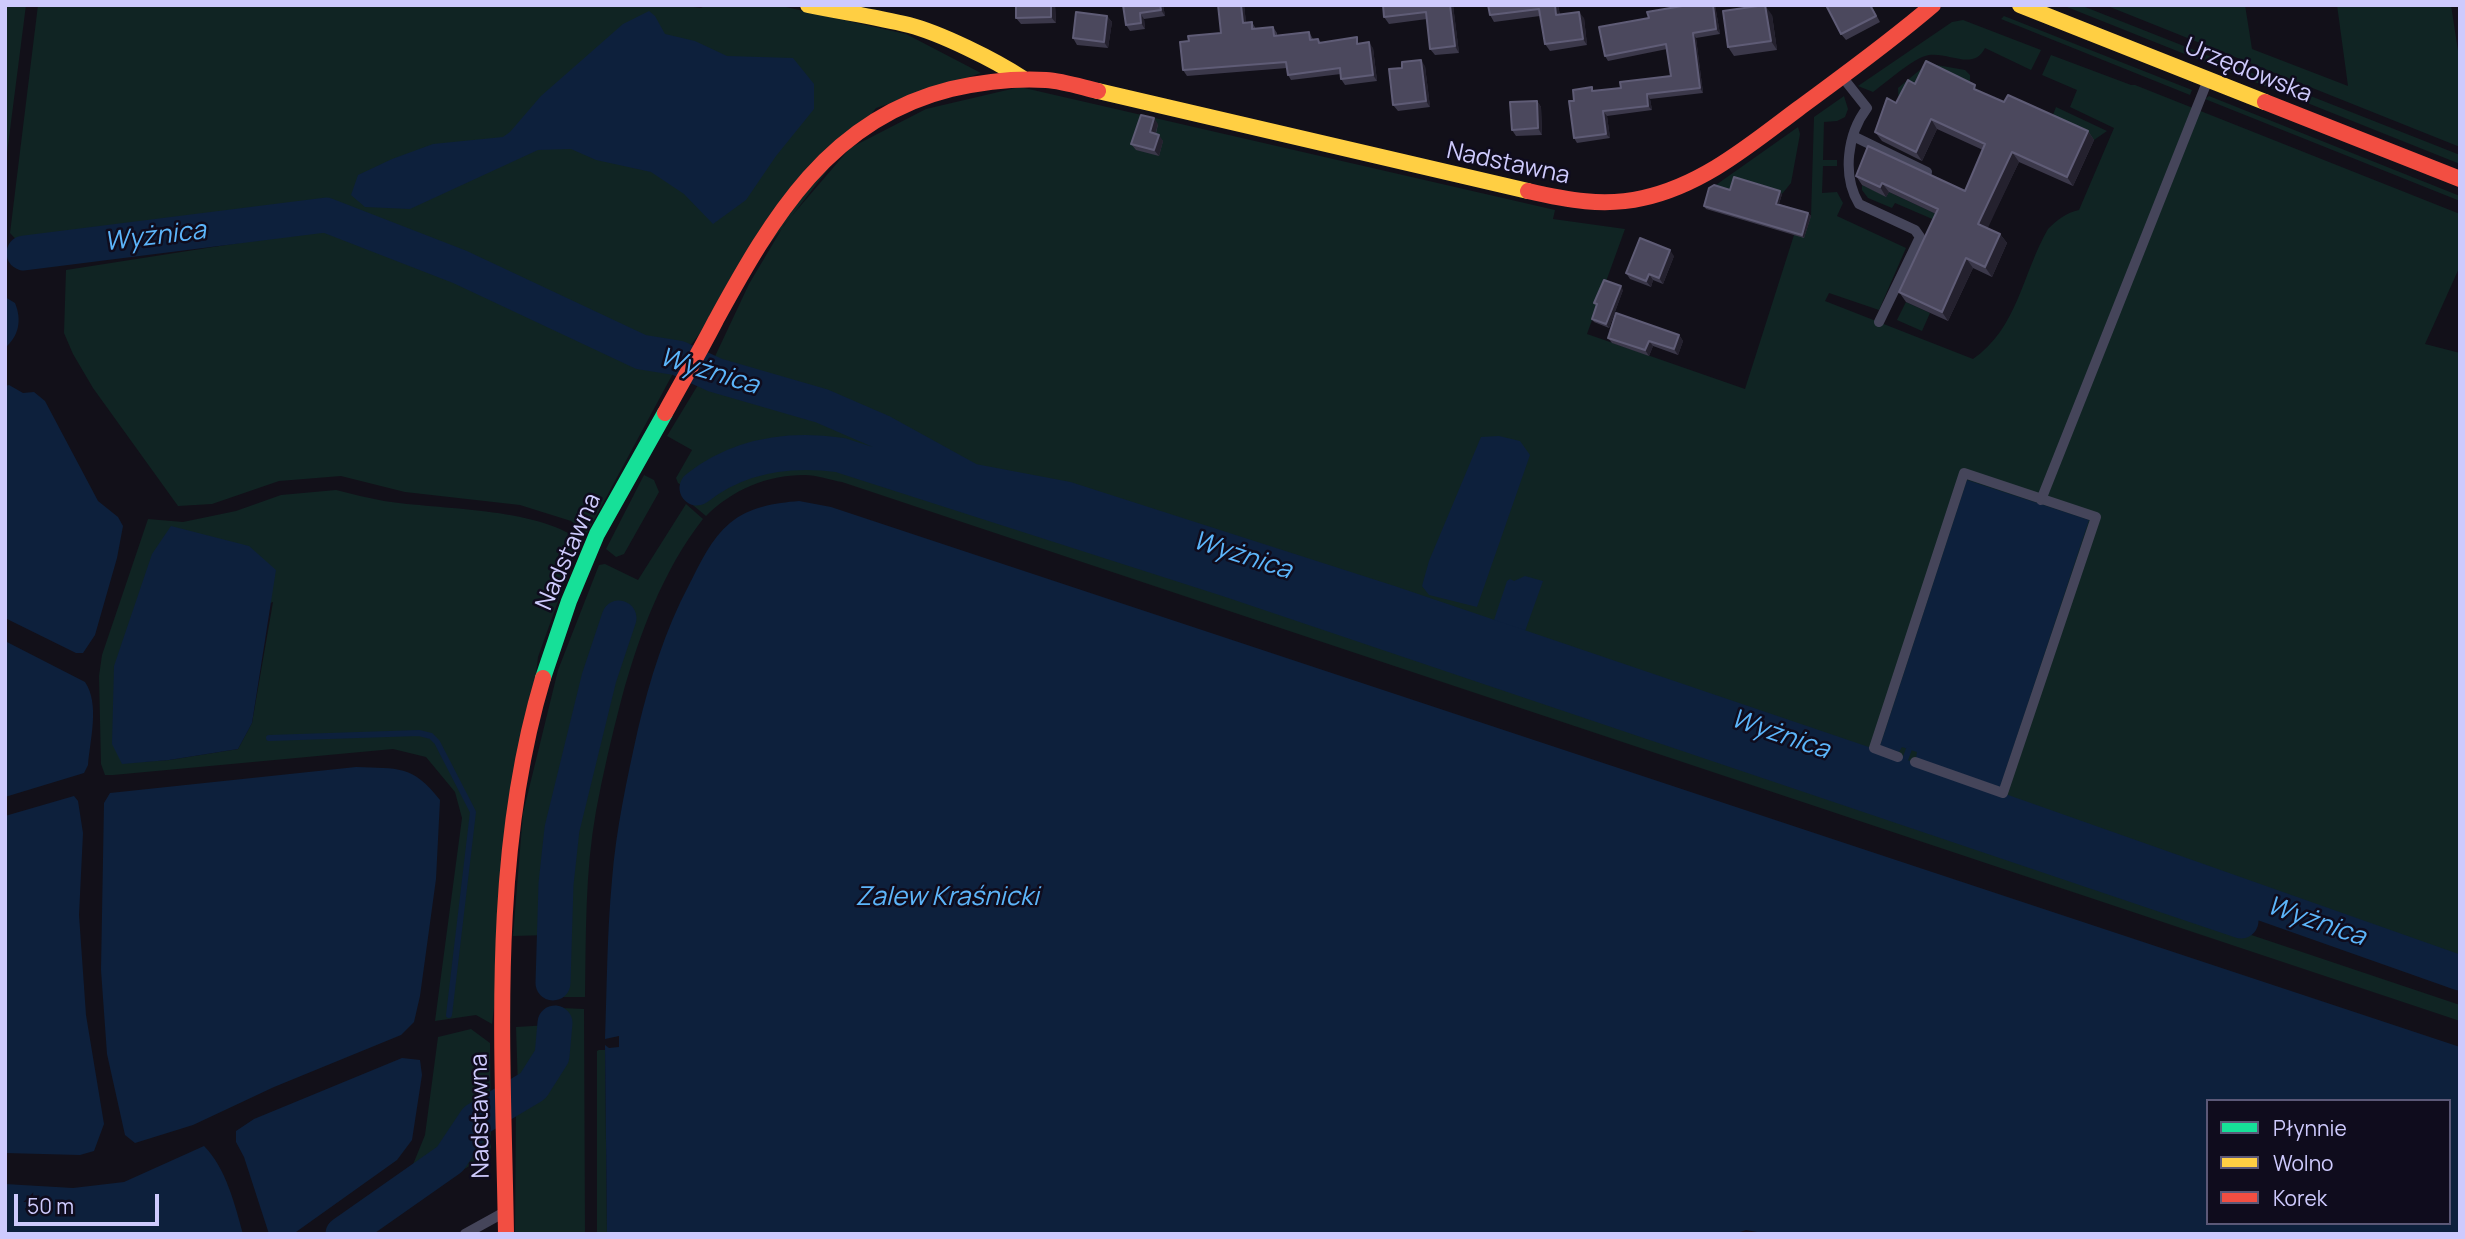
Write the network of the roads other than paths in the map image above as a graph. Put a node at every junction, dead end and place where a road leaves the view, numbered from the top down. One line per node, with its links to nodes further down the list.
1 (808, 5): 5 (street, Nadstawna)
2 (1933, 5): 4 (street, Nadstawna)
3 (2020, 5): 6 (street, Urzędowska)
4 (1842, 77): 5 (street, Nadstawna); 7 (lane)
5 (1022, 78): 14 (street, Nadstawna)
6 (2208, 79): 9 (street, Urzędowska); 11 (lane)
7 (1853, 136): 8 (lane); 10 (lane)
8 (1927, 172)
9 (2460, 179)
10 (1879, 322)
11 (2041, 500): 12 (lane); 13 (lane)
12 (1898, 757)
13 (1915, 762)
14 (506, 1212): 15 (lane); 16 (street, Nadstawna)
15 (465, 1234)
16 (506, 1234)

